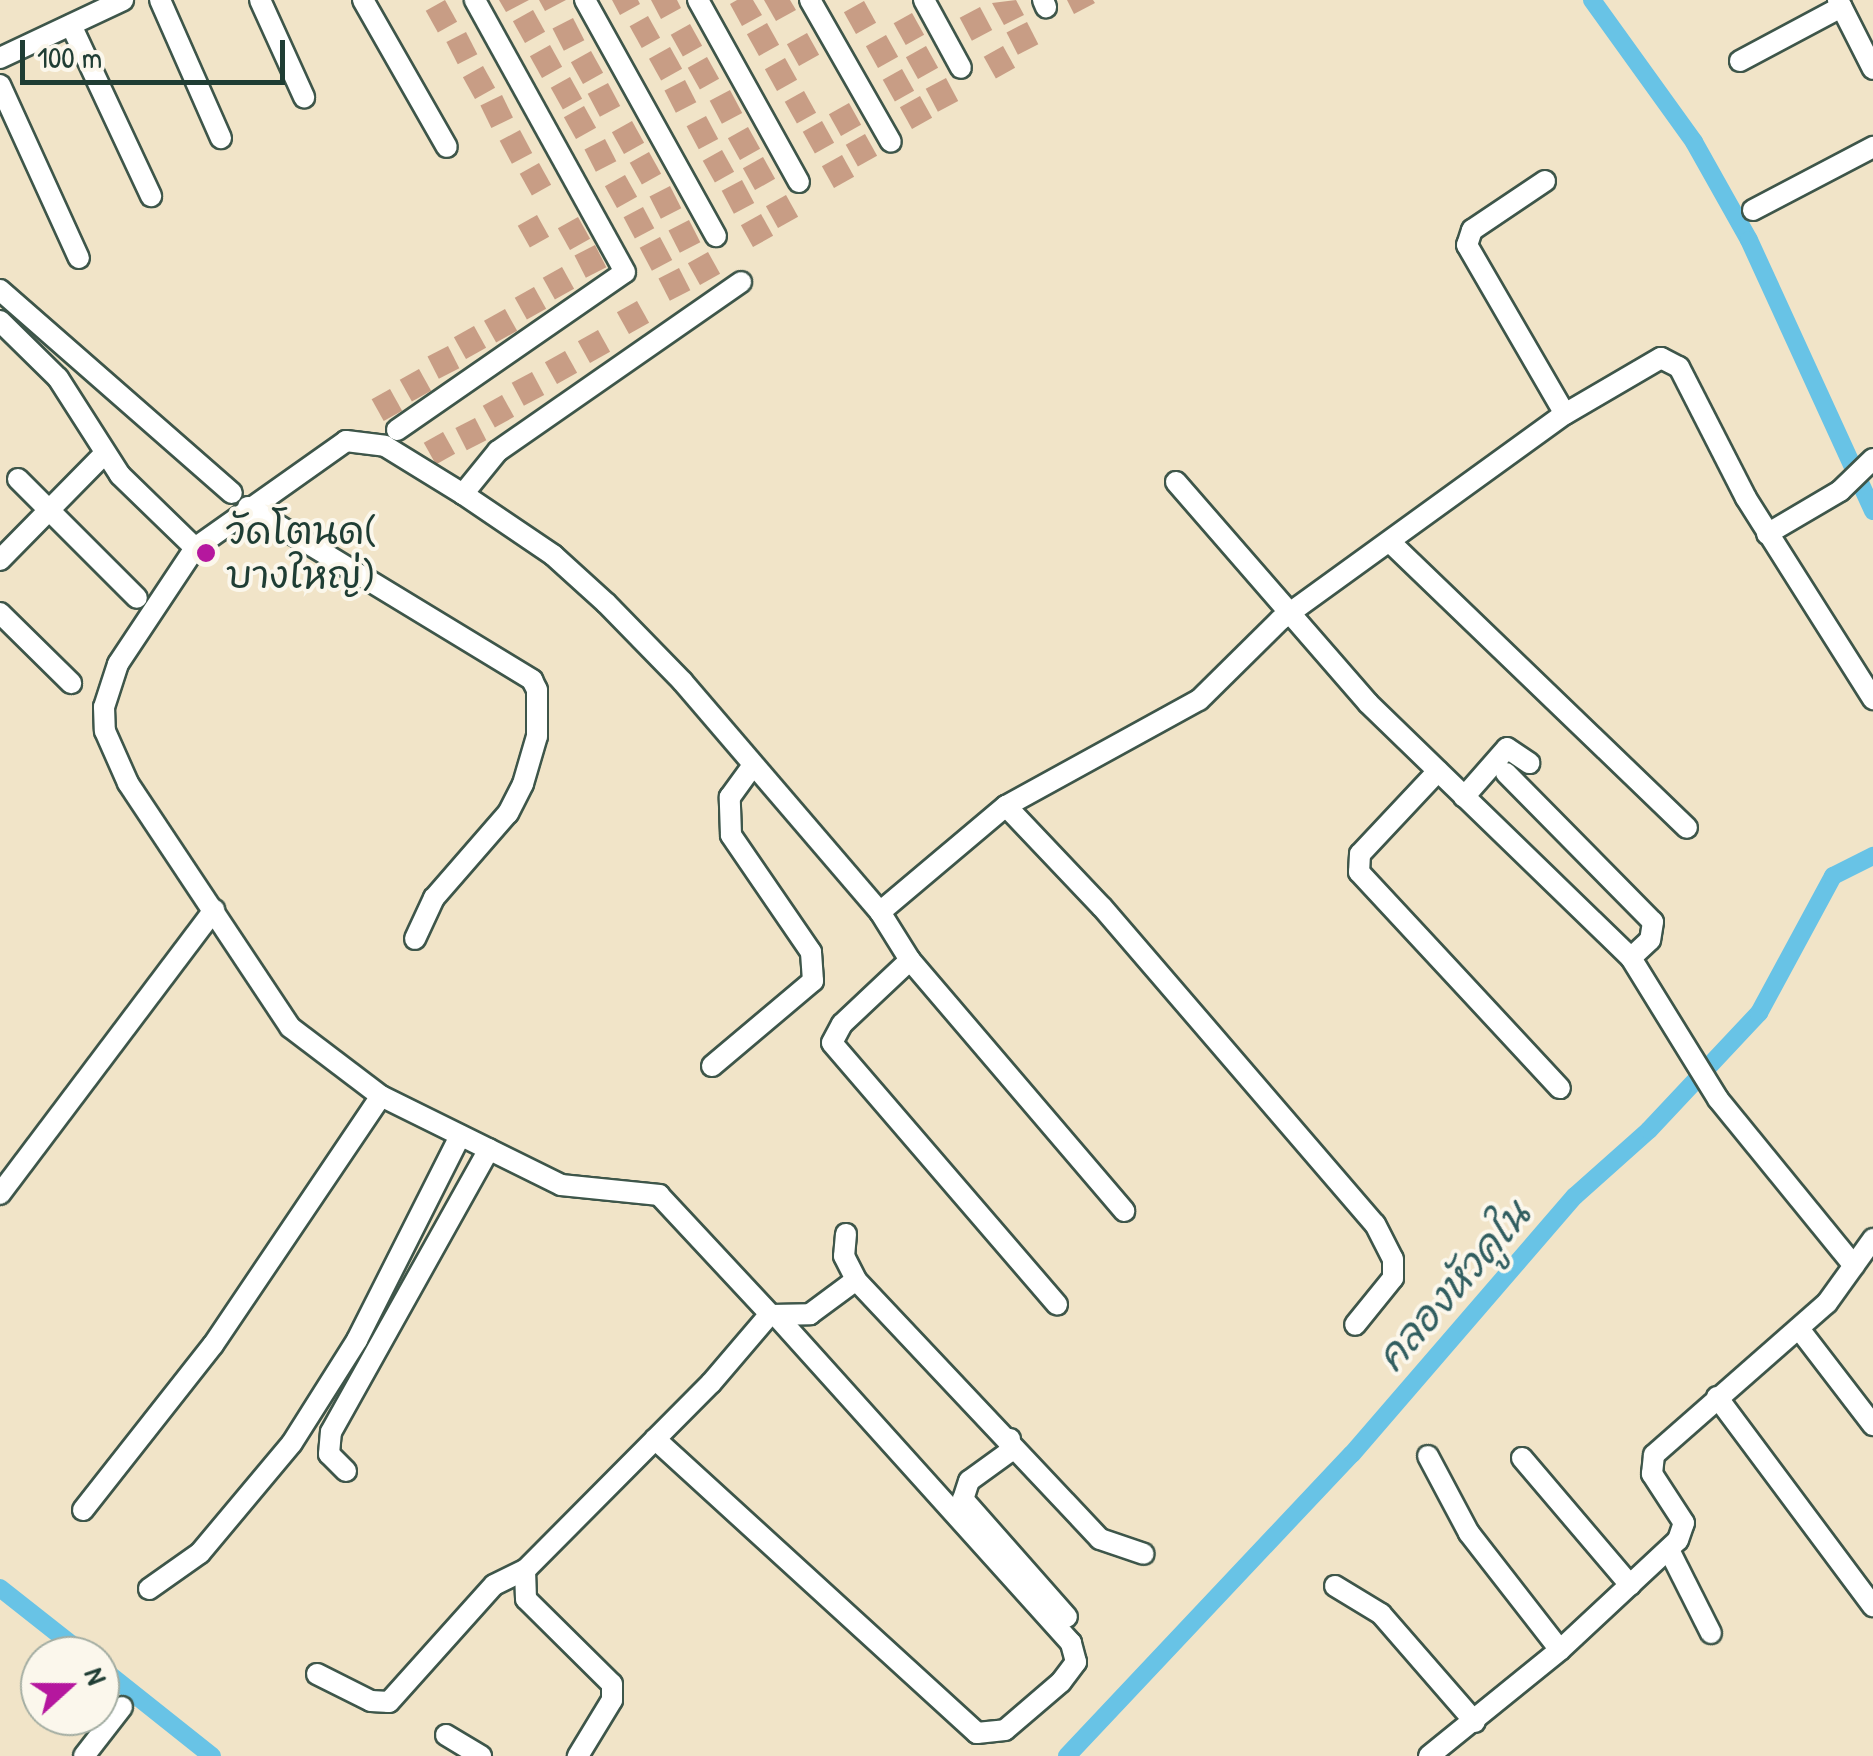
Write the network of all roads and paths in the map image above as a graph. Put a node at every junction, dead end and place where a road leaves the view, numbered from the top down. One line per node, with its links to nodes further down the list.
1 (122, 0): 11 (street)
2 (160, 0): 18 (street)
3 (260, 0): 17 (street)
4 (363, 0): 20 (street)
5 (475, 0): 32 (street)
6 (586, 0): 26 (street)
7 (698, 0): 23 (street)
8 (810, 0): 19 (street)
9 (924, 0): 14 (street)
10 (1840, 4): 13 (street); 15 (street)
11 (71, 25): 12 (street); 24 (street)
12 (0, 58)
13 (1740, 61)
14 (961, 68)
15 (1873, 69)
16 (0, 85): 27 (street)
17 (304, 97)
18 (220, 138)
19 (892, 142)
20 (447, 147)
21 (1873, 147): 25 (street)
22 (1545, 181): 31 (street)
23 (799, 182)
24 (151, 196)
25 (1753, 210)
26 (716, 236)
27 (79, 258)
28 (741, 282): 37 (street)
29 (0, 290): 38 (street)
30 (0, 321): 33 (street)
31 (1565, 414): 40 (street); 41 (street)
32 (397, 430)
33 (104, 454): 39 (street); 42 (street)
34 (1869, 461): 40 (street)
35 (18, 479): 39 (street)
36 (1176, 482): 46 (street)
37 (463, 494): 38 (street); 50 (street)
38 (240, 500): 42 (street); 58 (street)
39 (48, 510): 43 (street); 44 (street)
40 (1767, 534): 48 (street)
41 (1390, 542): 46 (street); 55 (street)
42 (195, 548): 56 (street)
43 (0, 560)
44 (137, 598)
45 (0, 613): 47 (street)
46 (1291, 615): 51 (street); 54 (street)
47 (71, 683)
48 (1873, 699)
49 (1529, 762): 53 (street)
50 (753, 765): 57 (street); 61 (street)
51 (1438, 771): 53 (street); 62 (street)
52 (1506, 773): 59 (street)
53 (1464, 796): 59 (street)
54 (1006, 806): 57 (street); 74 (street)
55 (1687, 828)
56 (214, 910): 63 (street); 66 (street)
57 (880, 912): 60 (street)
58 (414, 939)
59 (1631, 958): 70 (street)
60 (910, 960): 67 (street); 72 (street)
61 (712, 1066)
62 (1560, 1088)
63 (381, 1096): 64 (street); 83 (street)
64 (460, 1136): 65 (street); 89 (street)
65 (488, 1149): 73 (street); 82 (street)
66 (0, 1194)
67 (1124, 1212)
68 (846, 1234): 71 (street)
69 (1873, 1238): 70 (street)
70 (1854, 1266): 75 (street)
71 (856, 1280): 73 (street); 79 (street)
72 (1057, 1305)
73 (774, 1316): 78 (street); 78 (street)
74 (1355, 1325)
75 (1800, 1330): 76 (street); 77 (street)
76 (1717, 1398): 84 (street); 90 (street)
77 (1873, 1425)
78 (655, 1439): 86 (street)
79 (1010, 1439): 85 (street); 91 (street)
80 (1428, 1456): 93 (street)
81 (1522, 1458): 87 (street)
82 (346, 1472)
83 (83, 1510)
84 (1668, 1550): 87 (street); 92 (street)
85 (1144, 1554)
86 (525, 1570): 94 (street); 100 (street)
87 (1630, 1585): 93 (street)
88 (1335, 1586): 96 (street)
89 (149, 1590)
90 (1873, 1606)
91 (1067, 1617)
92 (1710, 1633)
93 (1560, 1650): 96 (street)
94 (316, 1674)
95 (122, 1708): 98 (street)
96 (1475, 1722): 101 (street)
97 (446, 1735): 99 (street)
98 (84, 1756)
99 (481, 1756)
100 (578, 1756)
101 (1429, 1756)

